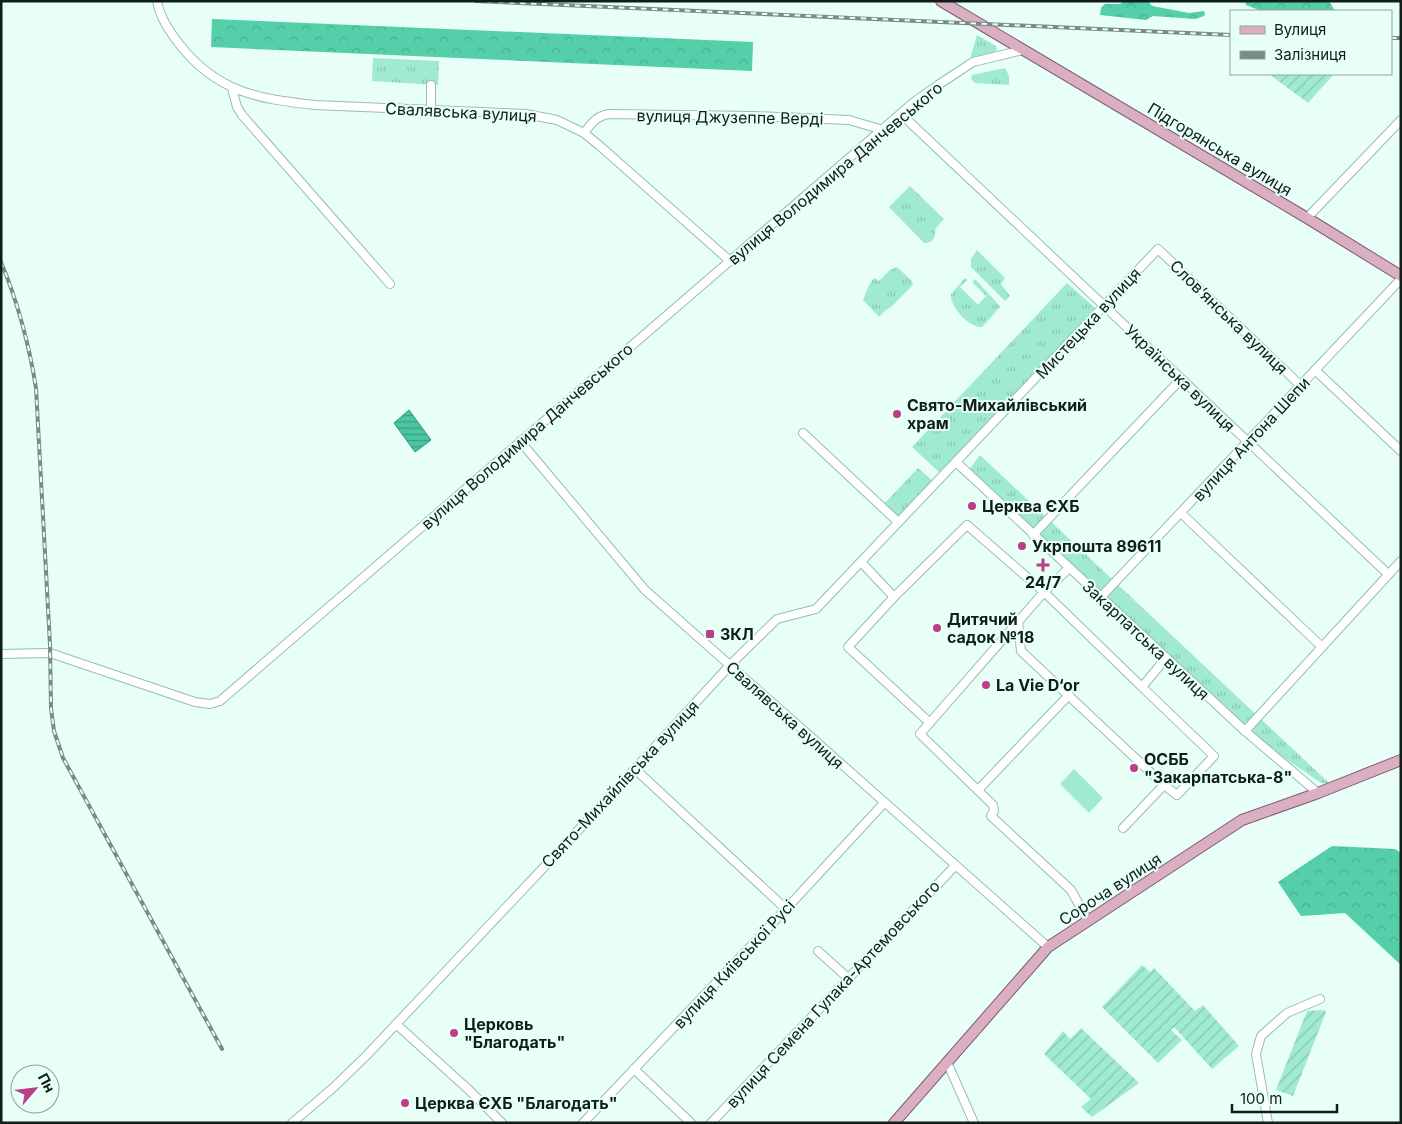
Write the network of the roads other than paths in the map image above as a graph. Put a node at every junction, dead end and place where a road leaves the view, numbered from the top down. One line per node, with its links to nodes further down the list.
1 (157, 1): 5 (street, Свалявська вулиця)
2 (942, 1): 3 (main road, Підгорянська вулиця)
3 (1023, 50): 7 (street, вулиця Володимира Данчевського); 11 (main road, Підгорянська вулиця)
4 (432, 85): 6 (street)
5 (232, 88): 6 (street, Свалявська вулиця); 15 (street)
6 (431, 110): 10 (street, Свалявська вулиця)
7 (901, 114): 9 (street, вулиця Володимира Данчевського); 16 (street)
8 (1401, 120): 11 (street)
9 (883, 130): 10 (street, вулиця Джузеппе Верді); 13 (street, вулиця Володимира Данчевського)
10 (584, 133): 13 (street, Свалявська вулиця)
11 (1307, 218): 14 (main road, Підгорянська вулиця)
12 (1158, 249): 16 (street, Мистецька вулиця); 19 (street, Словʼянська вулиця)
13 (730, 261): 21 (street, вулиця Володимира Данчевського)
14 (1401, 277): 17 (street, вулиця Антона Шепи)
15 (390, 284)
16 (1104, 306): 18 (street, Українська вулиця); 24 (street, Мистецька вулиця)
17 (1315, 370): 19 (street, вулиця Антона Шепи); 23 (street)
18 (1181, 379): 22 (street, Українська вулиця); 27 (street)
19 (1301, 386): 22 (street, вулиця Антона Шепи)
20 (803, 433): 26 (street)
21 (520, 441): 37 (street, вулиця Володимира Данчевського); 39 (street, Свалявська вулиця)
22 (1247, 442): 25 (street, вулиця Антона Шепи); 31 (street, Українська вулиця)
23 (1401, 451)
24 (956, 462): 26 (street, Свято-Михайлівська вулиця); 27 (street, Закарпатська вулиця)
25 (1181, 513): 34 (street, вулиця Антона Шепи); 36 (street)
26 (898, 522): 29 (street, Свято-Михайлівська вулиця)
27 (1033, 535): 30 (street, Закарпатська вулиця)
28 (1401, 561): 31 (street)
29 (861, 562): 33 (street); 39 (street, Свято-Михайлівська вулиця)
30 (1069, 568): 32 (street); 34 (street, Закарпатська вулиця)
31 (1388, 574): 36 (street)
32 (1044, 592): 33 (street); 35 (street); 40 (street)
33 (894, 597): 42 (street)
34 (1100, 598): 38 (street, Закарпатська вулиця)
35 (1018, 621): 41 (street); 42 (street)
36 (1322, 647): 43 (street)
37 (1, 654)
38 (1166, 658): 40 (street); 43 (street, Закарпатська вулиця)
39 (730, 666): 45 (street, Свято-Михайлівська вулиця); 49 (street, Свалявська вулиця)
40 (1142, 687): 46 (street)
41 (1069, 695): 46 (street); 47 (street)
42 (930, 723): 47 (street)
43 (1244, 731): 48 (street, Закарпатська вулиця)
44 (1401, 760): 48 (main road, Сороча вулиця)
45 (635, 769): 52 (street); 58 (street, Свято-Михайлівська вулиця)
46 (1164, 785): 50 (street)
47 (978, 790): 53 (street)
48 (1318, 793): 53 (main road, Сороча вулиця)
49 (884, 803): 51 (street, Свалявська вулиця); 52 (street, вулиця Київської Русі)
50 (1123, 828)
51 (955, 866): 54 (street, Свалявська вулиця); 56 (street, вулиця Семена Гулака-Артемовського)
52 (786, 909): 60 (street, вулиця Київської Русі)
53 (1088, 921): 54 (main road, Сороча вулиця)
54 (1048, 948): 59 (main road, Сороча вулиця)
55 (818, 952): 56 (street)
56 (848, 978): 65 (street, вулиця Семена Гулака-Артемовського)
57 (1320, 999): 68 (street)
58 (396, 1024): 61 (street, Свято-Михайлівська вулиця); 62 (street)
59 (947, 1062): 66 (main road, Сороча вулиця); 67 (street)
60 (634, 1069): 63 (street, вулиця Київської Русі); 64 (street)
61 (292, 1123)
62 (502, 1123)
63 (583, 1123)
64 (692, 1123)
65 (712, 1123)
66 (894, 1123)
67 (974, 1123)
68 (1268, 1123)

